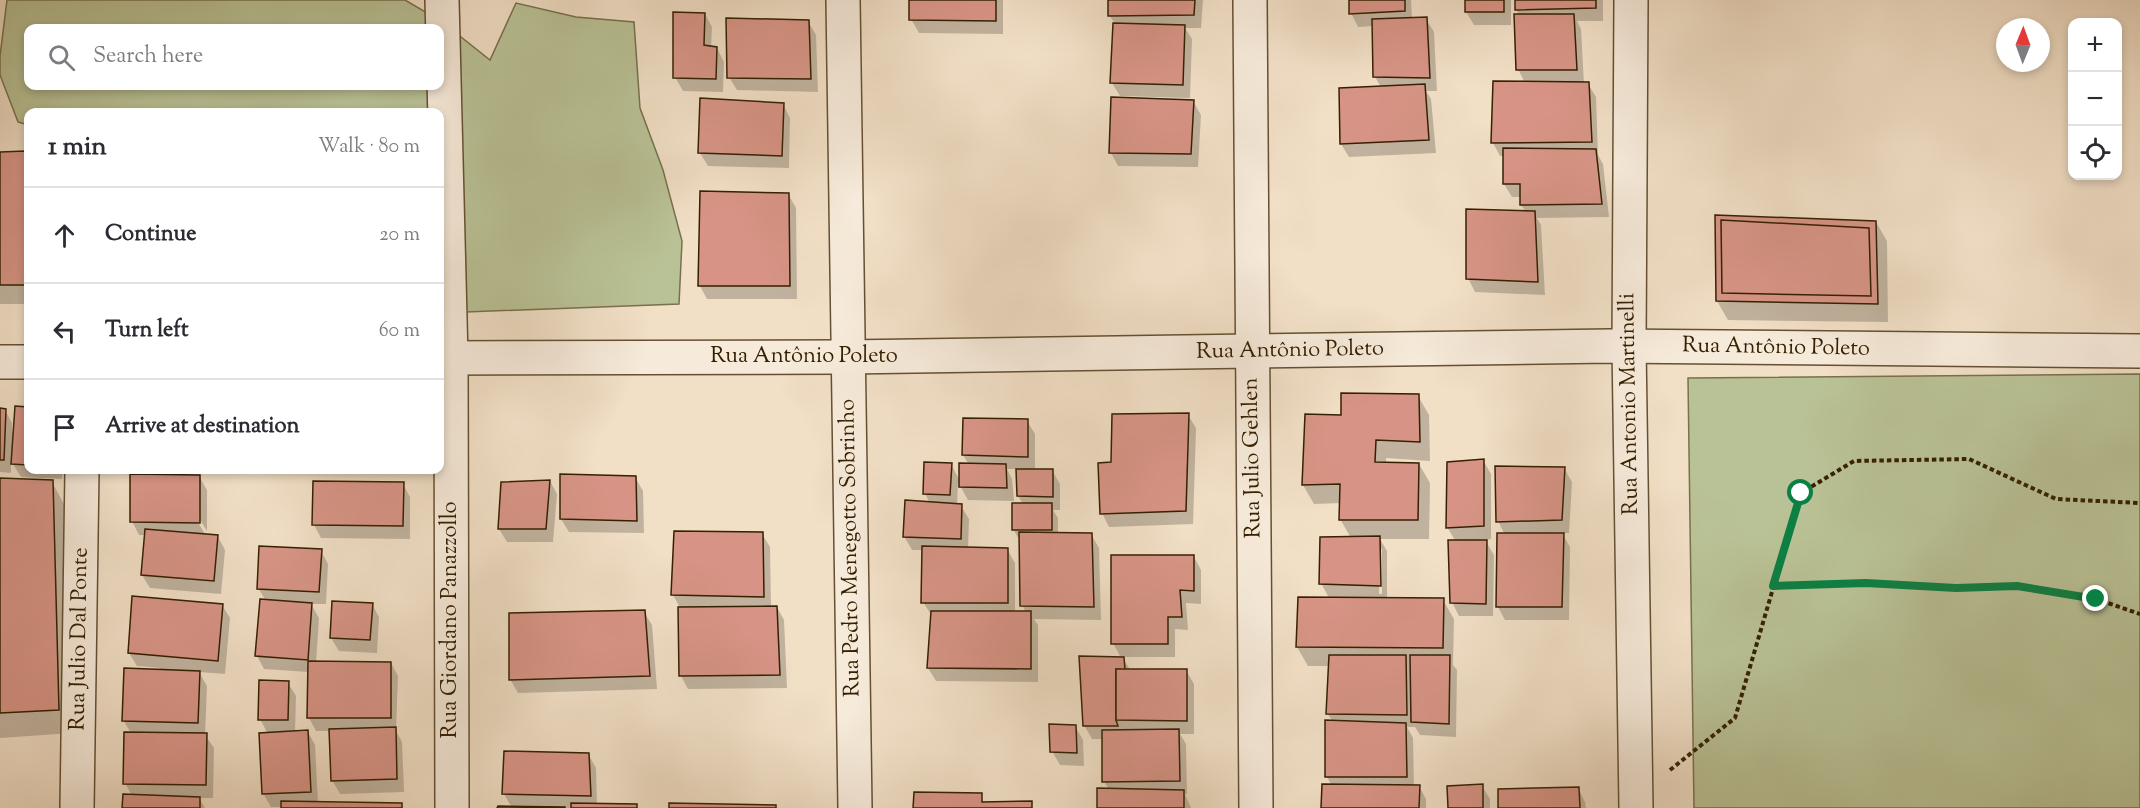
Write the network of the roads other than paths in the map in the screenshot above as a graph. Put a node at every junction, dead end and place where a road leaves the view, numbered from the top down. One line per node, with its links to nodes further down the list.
1 (442, 0): 5 (street, Rua Giordano Panazzollo)
2 (843, 0): 12 (street, Rua Pedro Menegotto Sobrinho)
3 (1250, 0): 10 (street, Rua Julio Gehlen)
4 (1631, 0): 9 (street, Rua Antonio Martinelli)
5 (442, 24)
6 (443, 90): 7 (street, Rua Giordano Panazzollo)
7 (443, 108)
8 (444, 239): 13 (street, Rua Giordano Panazzollo)
9 (1629, 346): 10 (street, Rua Antônio Poleto); 11 (street, Rua Antônio Poleto); 17 (street, Rua Antonio Martinelli)
10 (1251, 351): 12 (street, Rua Antônio Poleto); 21 (street, Rua Julio Gehlen)
11 (2140, 351)
12 (847, 357): 13 (street, Rua Antônio Poleto); 20 (street, Rua Pedro Menegotto Sobrinho)
13 (445, 358): 19 (street, Rua Giordano Panazzollo)
14 (0, 362): 15 (street)
15 (24, 362)
16 (82, 474): 18 (street, Rua Julio Dal Ponte)
17 (1636, 802)
18 (77, 808)
19 (452, 808)
20 (855, 808)
21 (1256, 808)

